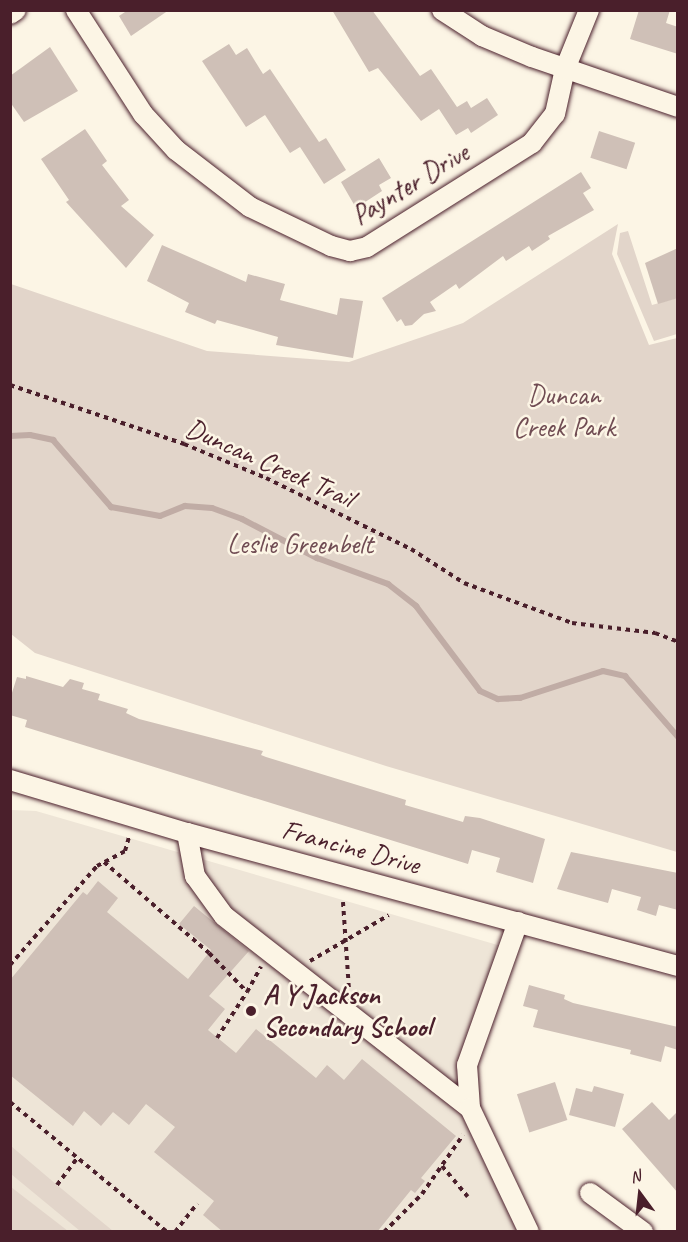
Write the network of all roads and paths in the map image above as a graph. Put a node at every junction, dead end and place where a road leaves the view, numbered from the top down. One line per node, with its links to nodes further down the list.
1 (16, 10): 5 (street)
2 (76, 10): 6 (street, Paynter Drive)
3 (442, 10): 6 (street)
4 (589, 10): 6 (street, Paynter Drive)
5 (10, 14)
6 (565, 69): 7 (street)
7 (678, 107)
8 (10, 385): 9 (path, Duncan Creek Trail)
9 (678, 642)
10 (10, 780): 11 (street, Francine Drive)
11 (187, 833): 16 (street, Francine Drive); 26 (street)
12 (129, 837): 13 (path)
13 (104, 862): 19 (path); 21 (path)
14 (344, 902): 17 (path)
15 (389, 915): 17 (path)
16 (518, 922): 20 (street, Francine Drive); 26 (street)
17 (346, 940): 18 (path); 23 (path)
18 (304, 964)
19 (10, 965)
20 (678, 966)
21 (240, 984)
22 (247, 992): 24 (path)
23 (349, 992)
24 (217, 1038)
25 (10, 1102): 27 (path)
26 (472, 1113): 28 (path); 36 (street)
27 (78, 1158): 29 (path); 33 (path)
28 (442, 1166): 31 (path); 35 (path)
29 (57, 1185)
30 (590, 1193): 37 (street)
31 (468, 1197)
32 (196, 1204): 34 (path)
33 (167, 1232)
34 (175, 1232)
35 (384, 1232)
36 (529, 1232)
37 (643, 1232)

